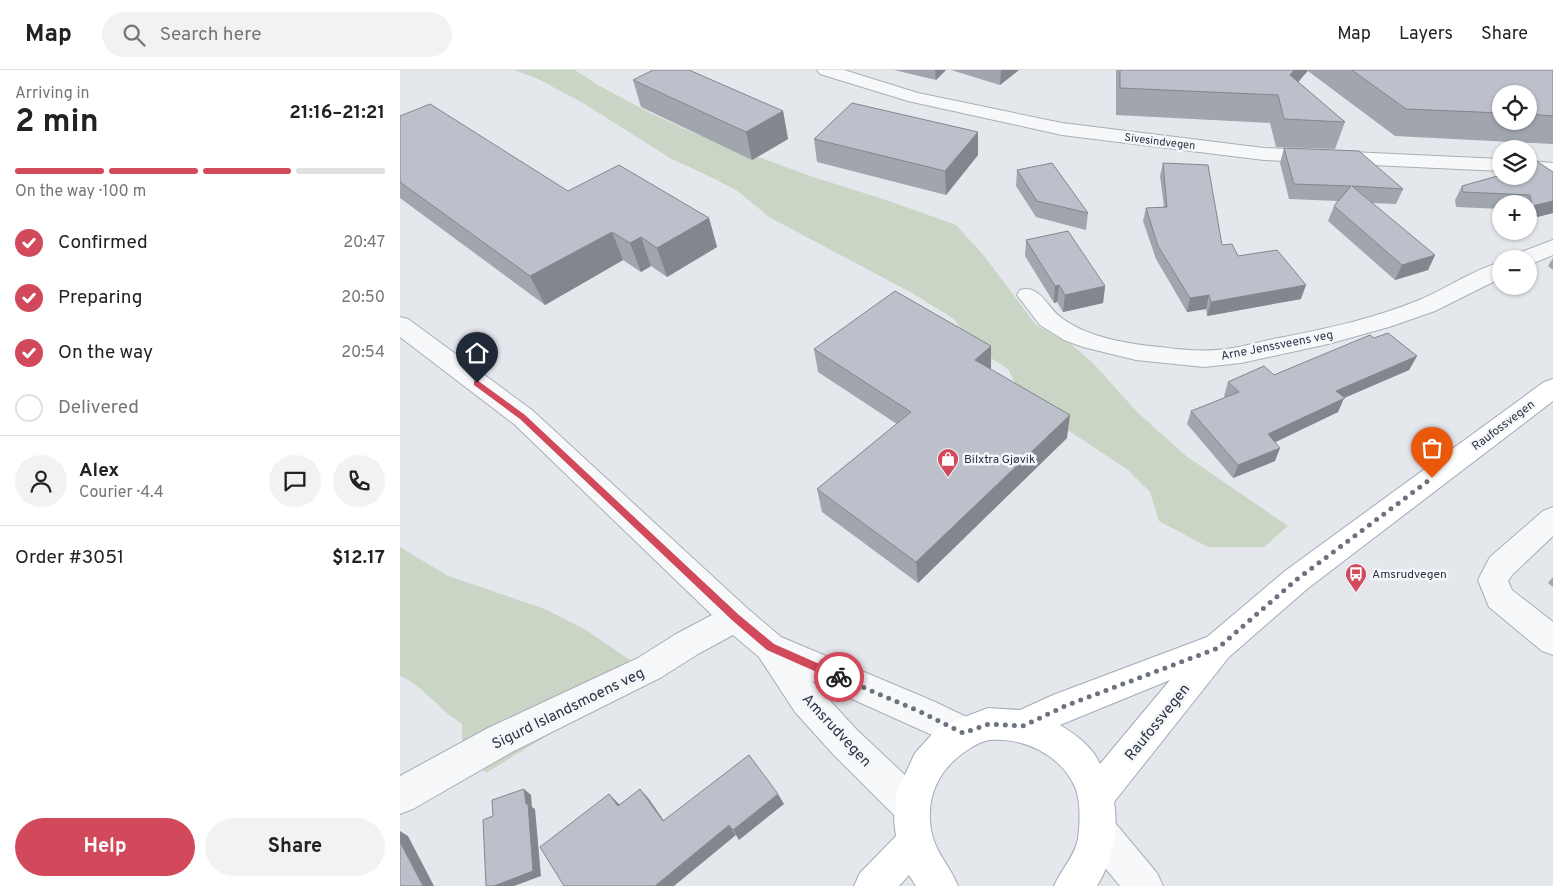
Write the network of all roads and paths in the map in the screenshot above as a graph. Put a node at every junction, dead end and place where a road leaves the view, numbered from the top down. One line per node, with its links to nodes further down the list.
1 (826, 70): 2 (street, Sivesindvegen)
2 (1492, 165)
3 (1537, 168): 4 (street)
4 (1553, 169)
5 (1553, 247): 6 (street)
6 (1537, 254)
7 (1492, 273): 8 (street, Arne Jenssveens veg)
8 (1028, 295)
9 (400, 325): 12 (street, Amsrudvegen)
10 (1553, 388): 15 (main road, Raufossvegen)
11 (1553, 519): 13 (street)
12 (736, 618): 14 (street, Amsrudvegen); 18 (street, Sigurd Islandsmoens veg)
13 (1553, 641)
14 (770, 647): 17 (street, Amsrudvegen); 19 (street, Amsrudvegen)
15 (1218, 648): 16 (main road, Raufossvegen); 20 (main road, Raufossvegen)
16 (1023, 726): 17 (main road, Raufossvegen); 20 (main road, Raufossvegen)
17 (963, 733): 19 (main road, Raufossvegen)
18 (400, 796)
19 (911, 806): 21 (main road, Raufossvegen)
20 (1097, 814): 24 (main road, Raufossvegen); 25 (street)
21 (914, 844): 22 (main road); 23 (main road, Raufossvegen)
22 (873, 886)
23 (938, 886)
24 (1073, 886)
25 (1144, 886)

